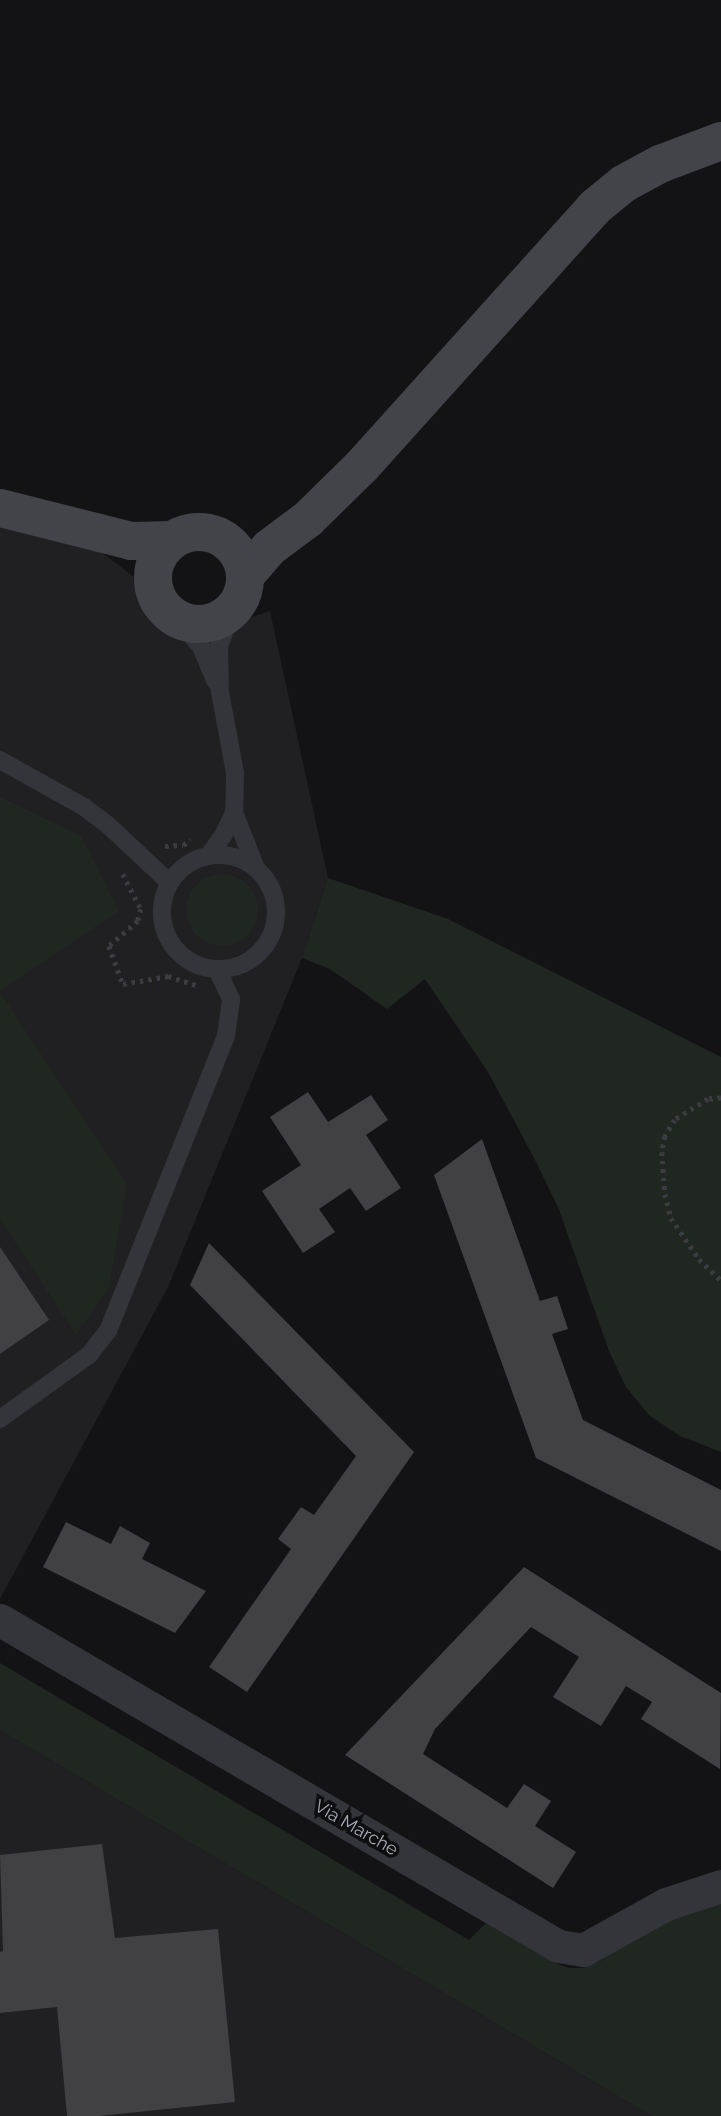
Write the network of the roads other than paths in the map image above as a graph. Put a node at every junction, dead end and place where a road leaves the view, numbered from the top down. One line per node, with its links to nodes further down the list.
1 (721, 141): 5 (street)
2 (0, 508): 3 (street)
3 (82, 530): 4 (street); 6 (street)
4 (173, 540): 5 (street); 6 (street)
5 (237, 577): 7 (street); 8 (lane)
6 (152, 582): 7 (street)
7 (177, 619): 8 (lane)
8 (220, 692): 10 (lane)
9 (0, 760): 13 (lane)
10 (234, 812): 11 (lane); 12 (lane)
11 (209, 855): 12 (lane); 13 (lane)
12 (255, 866): 14 (lane)
13 (170, 883): 14 (lane)
14 (217, 970): 15 (lane)
15 (0, 1419)
16 (0, 1620): 17 (street, Via Marche)
17 (721, 1886)

